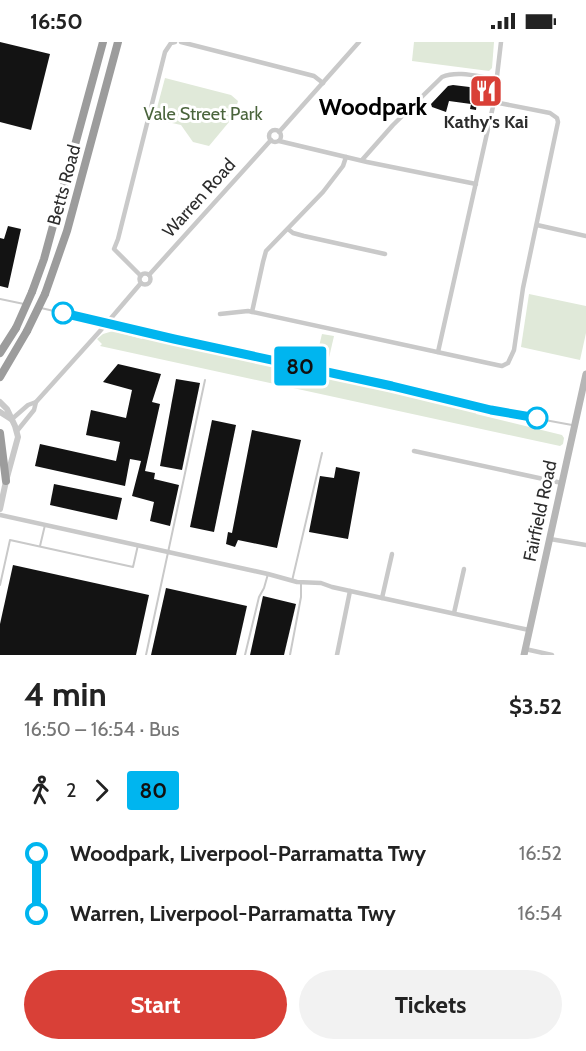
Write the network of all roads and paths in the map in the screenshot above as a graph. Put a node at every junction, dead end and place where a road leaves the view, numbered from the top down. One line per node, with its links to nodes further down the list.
1 (103, 42): 28 (highway, Betts Road, bridge)
2 (118, 42): 30 (highway, Betts Road, bridge)
3 (172, 42): 21 (street)
4 (181, 42): 8 (street)
5 (359, 42): 8 (street)
6 (501, 42): 7 (street)
7 (496, 79): 9 (street); 14 (street)
8 (322, 83): 10 (street)
9 (494, 102): 15 (street); 16 (street)
10 (279, 132): 11 (street); 12 (street)
11 (271, 140): 12 (street); 20 (street, Warren Road)
12 (279, 141): 13 (street)
13 (346, 157): 14 (street); 17 (street)
14 (362, 160): 15 (street)
15 (476, 184): 27 (street)
16 (537, 225): 18 (street); 27 (street)
17 (288, 229): 19 (street); 24 (street)
18 (586, 236)
19 (385, 254)
20 (149, 275): 21 (street); 22 (street)
21 (141, 276): 22 (street)
22 (141, 283): 26 (street)
23 (0, 299): 26 (lane)
24 (252, 312): 25 (street); 27 (street)
25 (220, 314)
26 (107, 323): 33 (street); 36 (lane)
27 (438, 352)
28 (0, 353)
29 (586, 374): 36 (main road, Fairfield Road)
30 (0, 377)
31 (205, 380): 50 (lane)
32 (0, 402): 35 (street)
33 (36, 402): 35 (street); 37 (street)
34 (0, 412): 35 (street)
35 (12, 419): 37 (street)
36 (575, 426): 42 (main road, Fairfield Road)
37 (17, 431): 41 (street)
38 (0, 433): 41 (highway)
39 (414, 451): 42 (street)
40 (322, 453): 54 (lane)
41 (6, 481): 43 (street)
42 (562, 483): 46 (main road, Fairfield Road)
43 (0, 509)
44 (0, 515): 45 (street)
45 (45, 525): 48 (street); 49 (lane)
46 (550, 539): 47 (street); 60 (main road, Fairfield Road)
47 (586, 544)
48 (138, 545): 49 (lane); 50 (street)
49 (40, 546): 56 (lane)
50 (169, 552): 53 (street); 62 (lane)
51 (392, 554): 58 (street)
52 (464, 569): 59 (street)
53 (268, 574): 54 (street); 63 (lane)
54 (292, 581): 55 (street)
55 (301, 582): 57 (street); 64 (lane)
56 (0, 585)
57 (350, 591): 58 (street); 65 (street)
58 (382, 598): 59 (street)
59 (454, 613): 60 (street)
60 (529, 630): 61 (main road, Fairfield Road)
61 (524, 652): 66 (street)
62 (146, 655)
63 (246, 655)
64 (290, 655)
65 (337, 655)
66 (552, 655)

